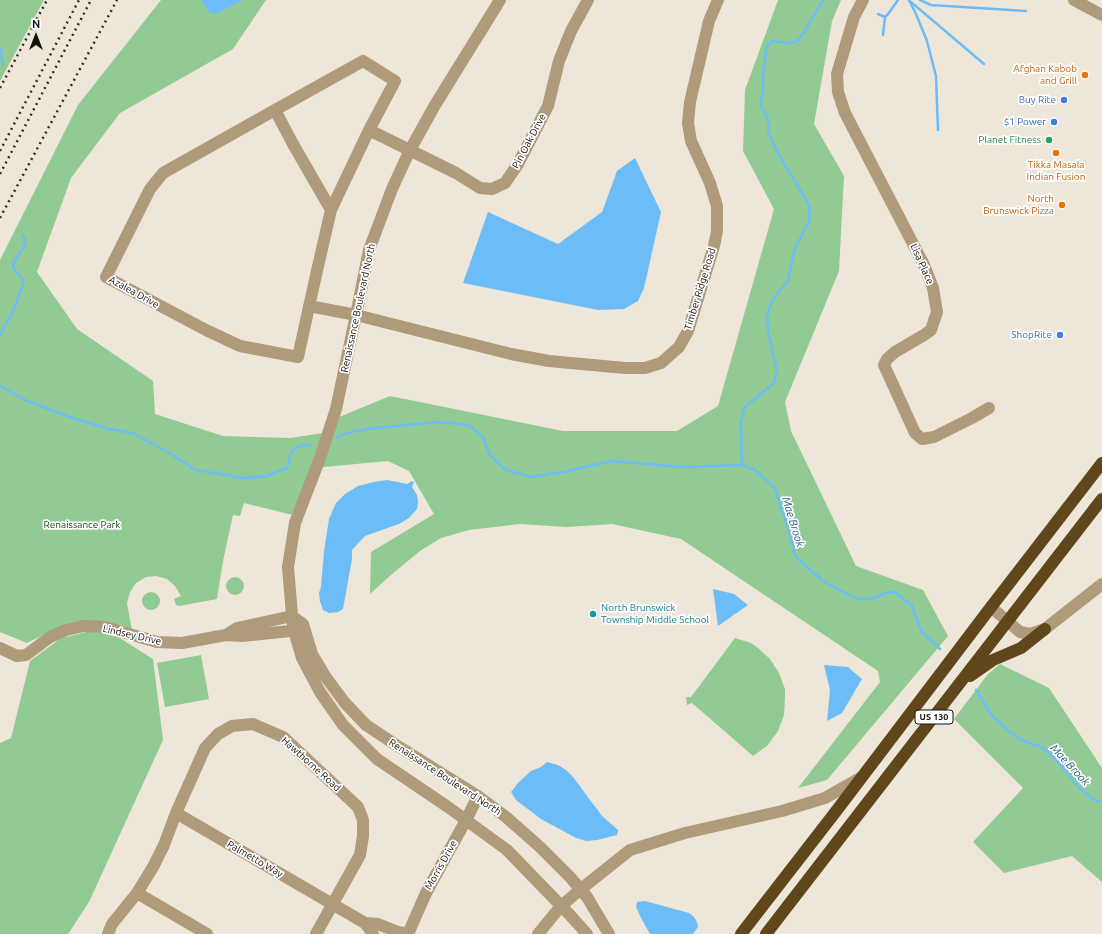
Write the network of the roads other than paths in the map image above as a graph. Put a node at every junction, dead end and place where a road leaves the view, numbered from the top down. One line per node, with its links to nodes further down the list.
1 (500, 0): 9 (street, Renaissance Boulevard North)
2 (588, 0): 9 (street, Pin Oak Drive)
3 (718, 0): 12 (street, Timber Ridge Road)
4 (863, 0): 13 (street, Lisa Place)
5 (1074, 0): 6 (street)
6 (1102, 15)
7 (275, 110): 8 (street, Azalea Drive); 10 (street); 11 (street, Azalea Drive)
8 (369, 130): 9 (street); 10 (street, Azalea Drive)
9 (410, 150): 12 (street, Renaissance Boulevard North)
10 (331, 210): 11 (street, Azalea Drive)
11 (309, 306): 12 (street)
12 (356, 315): 18 (street, Renaissance Boulevard North)
13 (989, 408)
14 (1102, 463): 17 (highway, US 130)
15 (1102, 499): 19 (highway, US 130)
16 (1101, 587): 21 (street)
17 (991, 607): 19 (street); 25 (highway, US 130)
18 (292, 616): 20 (street, Renaissance Boulevard North); 22 (street, Lindsey Drive)
19 (1008, 622): 21 (street); 24 (highway, US 130)
20 (298, 627): 22 (street, Lindsey Drive); 26 (street, Renaissance Boulevard North); 28 (street, Renaissance Boulevard North)
21 (1045, 629): 24 (highway)
22 (226, 635): 23 (street, Lindsey Drive)
23 (0, 648)
24 (961, 682): 43 (highway, US 130)
25 (862, 777): 29 (street); 42 (highway, US 130)
26 (478, 796): 28 (street, Morris Drive); 29 (street, Renaissance Boulevard North)
27 (176, 813): 30 (street, Hawthorne Road); 31 (street, Palmetto Way); 31 (street, Hawthorne Road)
28 (466, 820): 32 (street, Renaissance Boulevard North); 38 (street, Morris Drive)
29 (581, 889): 32 (street); 41 (street, Renaissance Boulevard North)
30 (137, 893): 34 (street, Hawthorne Road); 35 (street)
31 (333, 905): 33 (street); 36 (street, Hawthorne Road)
32 (561, 906): 39 (street); 40 (street, Renaissance Boulevard North)
33 (365, 924): 37 (street); 38 (street)
34 (108, 934)
35 (207, 934)
36 (316, 934)
37 (373, 934)
38 (408, 934)
39 (538, 934)
40 (586, 934)
41 (609, 934)
42 (741, 934)
43 (766, 934)

